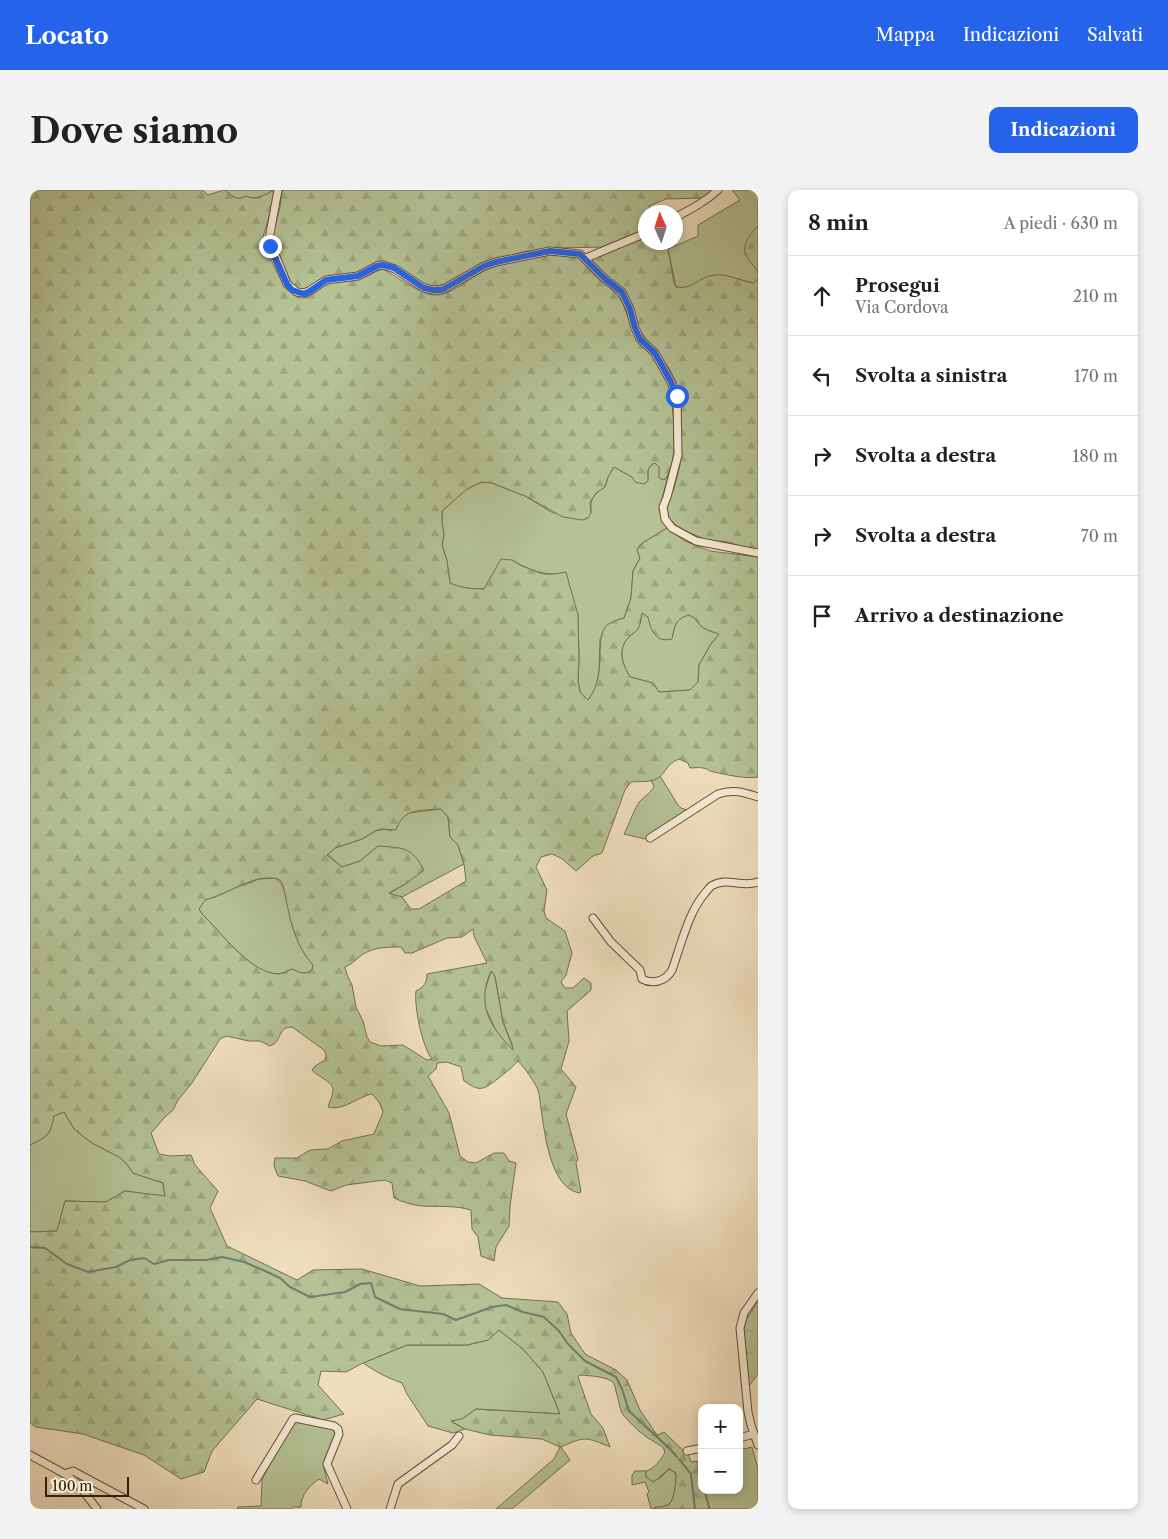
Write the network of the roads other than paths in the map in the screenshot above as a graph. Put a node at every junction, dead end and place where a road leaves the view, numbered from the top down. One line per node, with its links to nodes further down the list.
1 (278, 190): 5 (street)
2 (718, 190): 3 (street)
3 (683, 213)
4 (638, 236): 5 (street)
5 (586, 258): 6 (street)
6 (758, 553)
7 (758, 797): 8 (street)
8 (650, 838)
9 (758, 882): 10 (street)
10 (593, 918)
11 (758, 1293): 13 (street)
12 (459, 1436): 23 (street)
13 (746, 1436): 14 (street)
14 (758, 1445)
15 (698, 1449): 16 (street)
16 (688, 1452)
17 (30, 1455): 18 (street)
18 (65, 1474): 20 (street); 21 (street)
19 (256, 1480): 22 (street)
20 (97, 1509)
21 (144, 1509)
22 (347, 1509)
23 (390, 1509)

